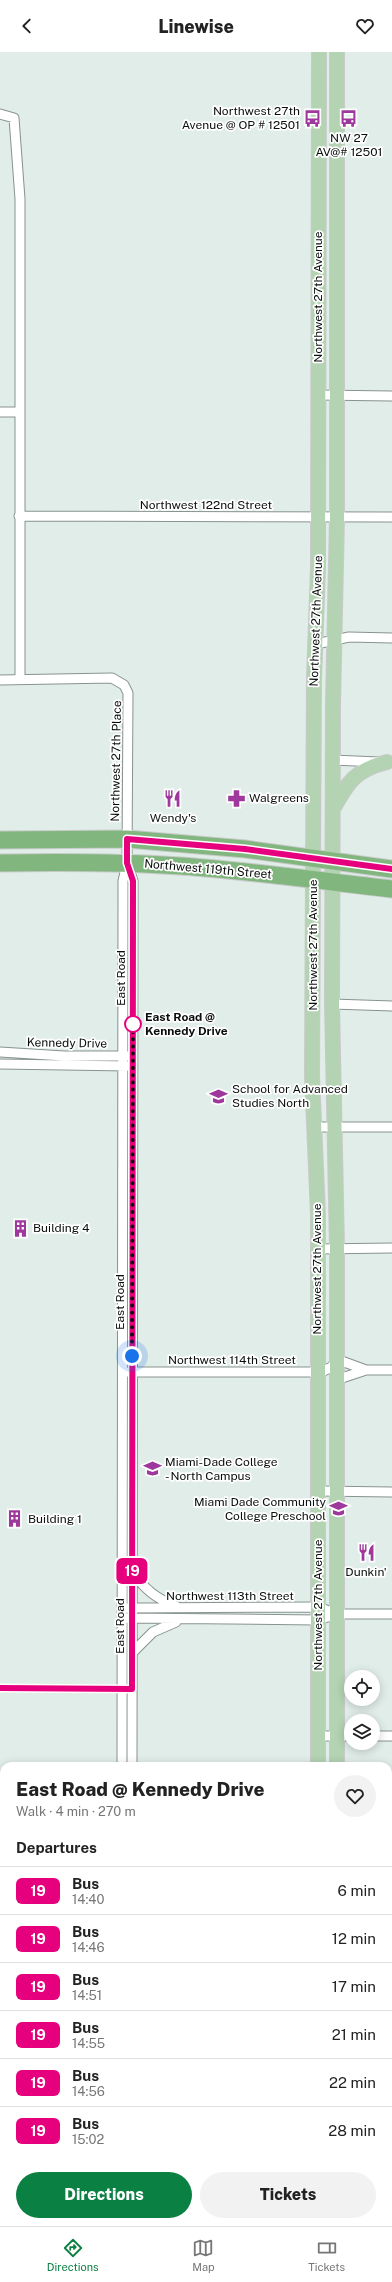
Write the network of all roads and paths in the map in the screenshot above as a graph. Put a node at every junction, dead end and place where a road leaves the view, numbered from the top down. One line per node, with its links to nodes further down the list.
1 (319, 52): 3 (main road, Northwest 27th Avenue)
2 (337, 52): 4 (main road, Northwest 27th Avenue)
3 (319, 98): 4 (main road); 6 (main road, Northwest 27th Avenue)
4 (337, 98): 7 (main road, Northwest 27th Avenue)
5 (0, 114): 10 (street)
6 (318, 395): 7 (street); 12 (main road, Northwest 27th Avenue)
7 (337, 395): 8 (street); 13 (main road, Northwest 27th Avenue)
8 (392, 396)
9 (0, 412): 10 (street)
10 (20, 412): 11 (street)
11 (20, 516): 12 (street, Northwest 122nd Street); 19 (street)
12 (318, 517): 13 (street, Northwest 122nd Street); 17 (main road, Northwest 27th Avenue)
13 (337, 517): 14 (street, Northwest 122nd Street); 16 (main road, Northwest 27th Avenue)
14 (392, 517)
15 (392, 638): 16 (street)
16 (334, 640): 17 (street); 20 (main road, Northwest 27th Avenue)
17 (316, 644): 25 (main road, Northwest 27th Avenue)
18 (0, 680): 19 (street)
19 (20, 680): 23 (street, Northwest 27th Place)
20 (332, 760): 21 (street); 22 (main road, Northwest 27th Avenue)
21 (389, 762): 22 (main road)
22 (333, 810): 26 (main road, Northwest 27th Avenue)
23 (127, 839): 24 (highway, Northwest 119th Street); 25 (highway, Northwest 119th Street); 28 (street, East Road)
24 (0, 840)
25 (313, 858): 26 (highway, Northwest 119th Street); 30 (main road, Northwest 27th Avenue)
26 (333, 860): 29 (highway, Northwest 119th Street); 31 (main road, Northwest 27th Avenue)
27 (0, 863): 28 (highway, Northwest 119th Street)
28 (127, 863): 30 (highway, Northwest 119th Street); 36 (street, East Road); 37 (street, East Road)
29 (392, 868)
30 (313, 879): 31 (highway, Northwest 119th Street); 41 (main road, Northwest 27th Avenue)
31 (332, 882): 32 (highway, Northwest 119th Street); 33 (main road, Northwest 27th Avenue)
32 (392, 889)
33 (332, 1004): 34 (street); 42 (main road, Northwest 27th Avenue)
34 (392, 1006)
35 (0, 1052): 36 (street, Kennedy Drive)
36 (123, 1056): 37 (street, Kennedy Drive); 39 (street, East Road)
37 (133, 1056): 40 (street, East Road)
38 (0, 1064): 39 (street, Kennedy Drive)
39 (123, 1066): 40 (street, Kennedy Drive); 50 (street, East Road)
40 (133, 1066): 51 (street, East Road)
41 (315, 1127): 42 (street); 45 (main road, Northwest 27th Avenue)
42 (334, 1127): 43 (street); 46 (main road, Northwest 27th Avenue)
43 (392, 1127)
44 (392, 1248): 46 (street)
45 (317, 1249): 46 (street); 52 (main road, Northwest 27th Avenue)
46 (337, 1249): 47 (main road, Northwest 27th Avenue)
47 (336, 1359): 48 (street); 52 (street, Northwest 114th Street); 53 (main road, Northwest 27th Avenue)
48 (366, 1370): 49 (street); 53 (street)
49 (392, 1370)
50 (123, 1372): 51 (street, Northwest 114th Street); 59 (street, East Road)
51 (132, 1372): 52 (street, Northwest 114th Street); 57 (street, East Road)
52 (317, 1372): 54 (main road, Northwest 27th Avenue)
53 (336, 1380): 55 (main road, Northwest 27th Avenue)
54 (318, 1491): 55 (street); 61 (main road, Northwest 27th Avenue)
55 (337, 1491): 56 (street); 62 (main road, Northwest 27th Avenue)
56 (392, 1492)
57 (132, 1572): 58 (street); 60 (street, East Road)
58 (181, 1607): 60 (street, Northwest 113th Street); 61 (street, Northwest 113th Street)
59 (122, 1608): 60 (street, Northwest 113th Street); 64 (street, East Road)
60 (132, 1608): 65 (street, East Road)
61 (318, 1614): 62 (street, Northwest 113th Street); 66 (street, Northwest 113th Street); 68 (main road, Northwest 27th Avenue)
62 (337, 1614): 63 (street, Northwest 113th Street); 69 (main road, Northwest 27th Avenue)
63 (392, 1614)
64 (122, 1618): 65 (street, Northwest 113th Street); 73 (street, East Road)
65 (132, 1618): 66 (street, Northwest 113th Street); 67 (street, East Road)
66 (181, 1620): 67 (street)
67 (132, 1653): 74 (street, East Road)
68 (318, 1736): 69 (street); 75 (main road, Northwest 27th Avenue)
69 (336, 1736): 70 (street); 76 (main road, Northwest 27th Avenue)
70 (344, 1736)
71 (380, 1736): 72 (street)
72 (392, 1736)
73 (122, 1762)
74 (132, 1762)
75 (318, 1762)
76 (337, 1762)

